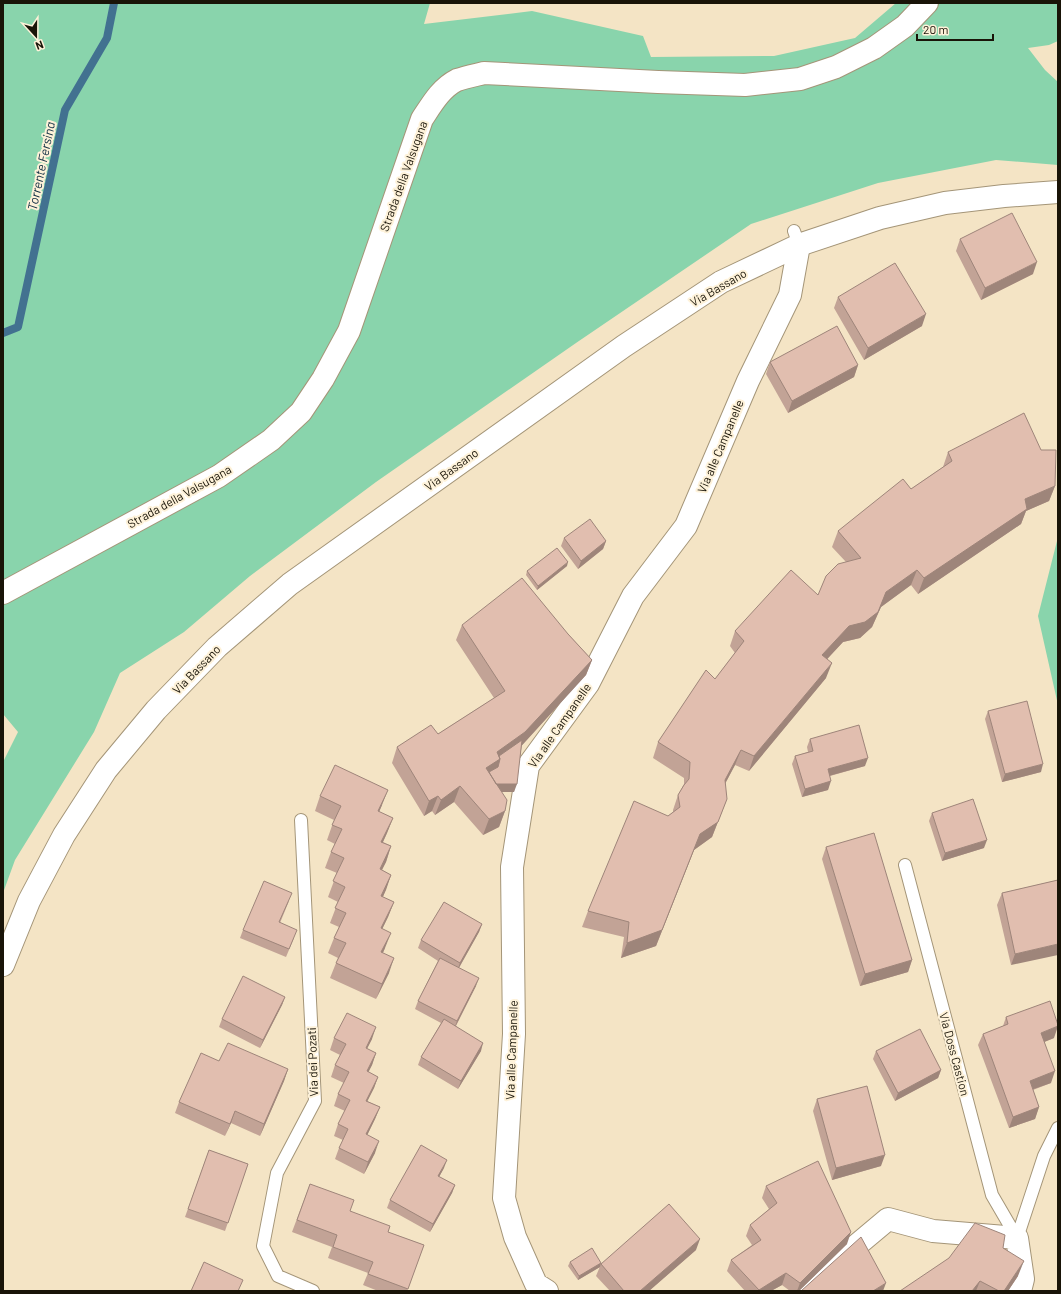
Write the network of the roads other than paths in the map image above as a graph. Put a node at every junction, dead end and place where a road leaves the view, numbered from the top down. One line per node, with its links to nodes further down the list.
1 (927, 3): 4 (main road, Strada della Valsugana)
2 (1058, 192): 3 (main road, Via Bassano)
3 (796, 238): 7 (main road, Via Bassano); 10 (main road, Via alle Campanelle)
4 (3, 593)
5 (301, 820): 11 (lane, Via dei Pozati)
6 (905, 865): 9 (lane, Via Doss Castion)
7 (3, 965)
8 (1058, 1128): 9 (lane, Via Doss Castion)
9 (1017, 1238): 12 (main road); 13 (main road, Via Doss Castion)
10 (538, 1289)
11 (313, 1291)
12 (802, 1291)
13 (1020, 1291)

